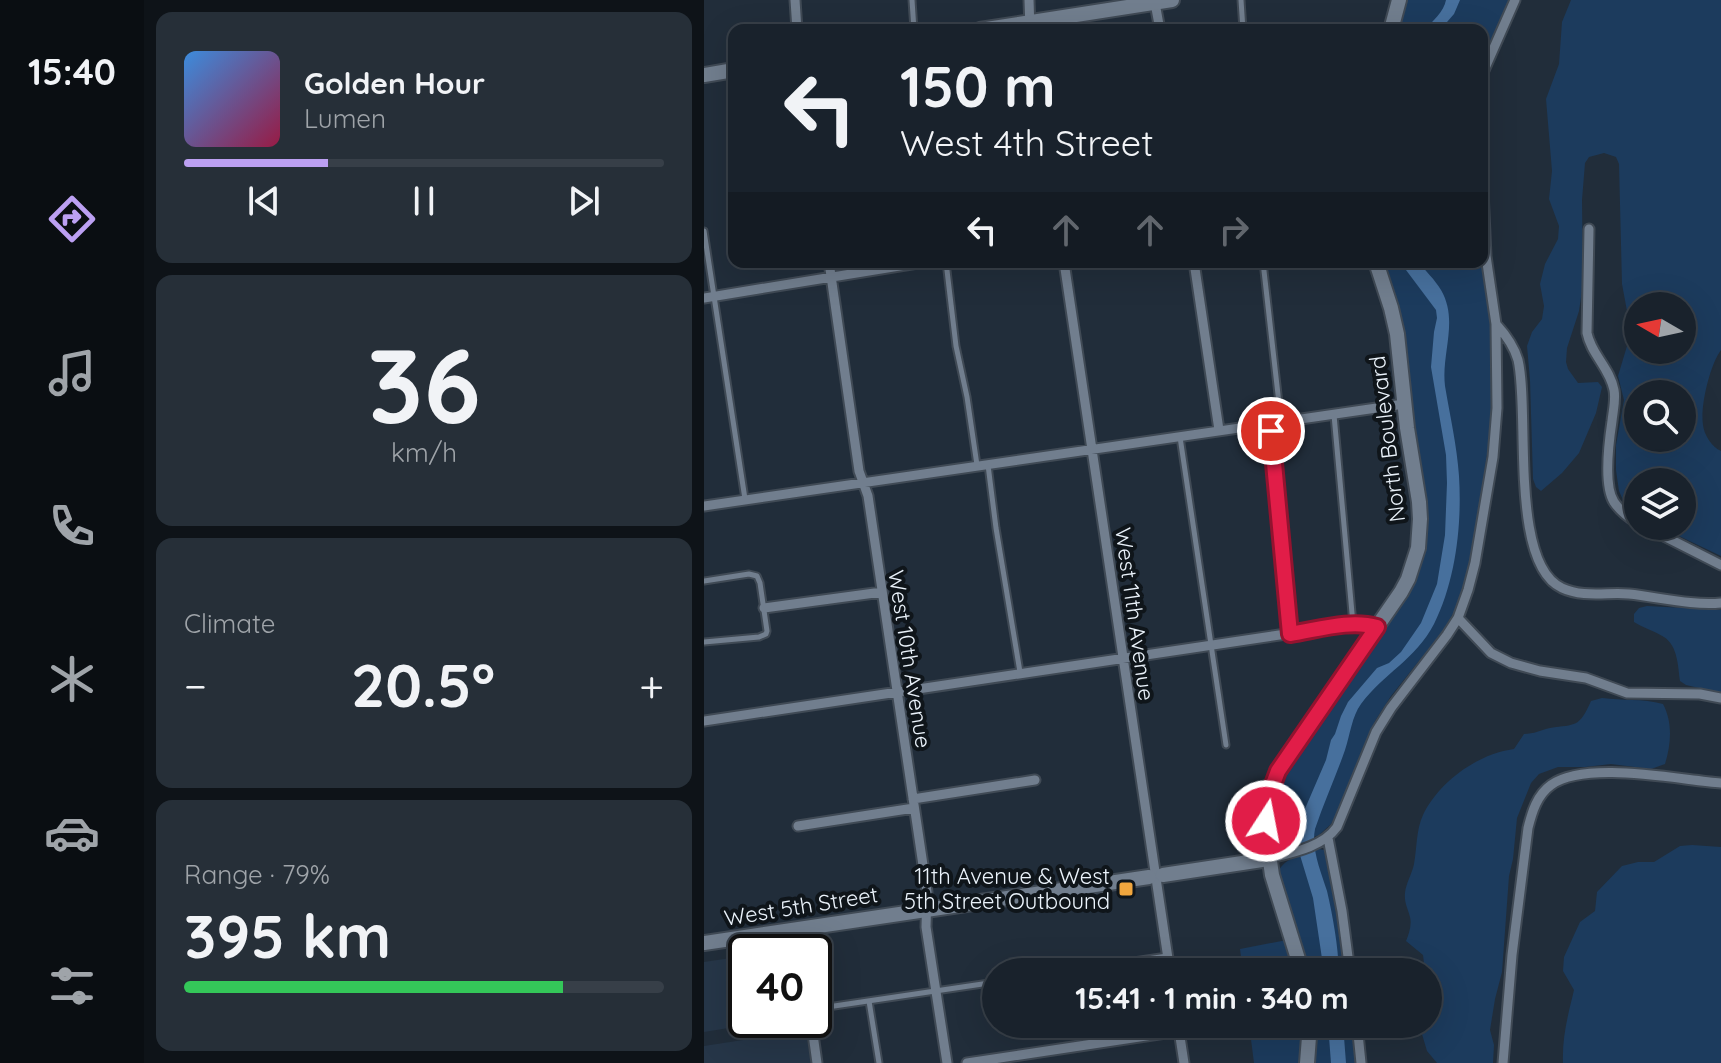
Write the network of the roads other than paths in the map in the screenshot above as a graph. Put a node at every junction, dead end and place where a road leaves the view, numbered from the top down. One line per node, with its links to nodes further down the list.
1 (795, 0): 9 (street)
2 (912, 0): 10 (lane)
3 (1029, 0): 11 (street)
4 (1172, 0): 8 (street)
5 (1241, 0): 14 (lane)
6 (1399, 0): 15 (street)
7 (1515, 0): 16 (street)
8 (1150, 2): 12 (street); 13 (street)
9 (797, 24)
10 (914, 24)
11 (1030, 24)
12 (1040, 24)
13 (1158, 24)
14 (1243, 24)
15 (1393, 24)
16 (1488, 61)
17 (728, 71): 18 (street)
18 (704, 75)
19 (1589, 229): 42 (street)
20 (704, 231): 30 (lane)
21 (830, 268): 29 (street, West 10th Avenue)
22 (887, 268): 29 (street)
23 (947, 268): 38 (lane)
24 (1065, 268): 37 (street, West 11th Avenue)
25 (1195, 268): 35 (street)
26 (1263, 268): 34 (lane)
27 (1378, 268): 32 (street, North Boulevard)
28 (1488, 268): 31 (street)
29 (831, 277): 30 (street); 39 (street, West 10th Avenue)
30 (709, 297): 40 (lane)
31 (1496, 324): 47 (street); 49 (street)
32 (1404, 404): 33 (street); 51 (street, North Boulevard)
33 (1334, 414): 34 (street); 50 (lane)
34 (1276, 422): 35 (street); 52 (street)
35 (1219, 430): 36 (street)
36 (1180, 436): 37 (street); 54 (lane)
37 (1092, 449): 38 (street); 55 (street, West 11th Avenue)
38 (983, 465): 39 (street); 56 (lane)
39 (864, 483): 40 (street); 46 (street, West 10th Avenue)
40 (745, 500): 41 (street)
41 (704, 506)
42 (1624, 512)
43 (1672, 540): 44 (street)
44 (1721, 565)
45 (704, 581): 48 (lane)
46 (882, 592): 48 (street); 57 (street, West 10th Avenue)
47 (1721, 603)
48 (764, 608): 53 (lane)
49 (1458, 618): 58 (street); 65 (street)
50 (1353, 624): 51 (street); 52 (street)
51 (1377, 627): 66 (street, North Boulevard)
52 (1290, 634): 54 (street)
53 (704, 642)
54 (1212, 646): 55 (street); 60 (lane)
55 (1124, 659): 56 (street); 67 (street, West 11th Avenue)
56 (1021, 673): 57 (street)
57 (897, 692): 59 (street); 63 (street, West 10th Avenue)
58 (1721, 698)
59 (704, 721)
60 (1226, 745)
61 (1035, 780): 63 (street)
62 (1721, 783): 92 (street)
63 (914, 804): 64 (street); 68 (street, West 10th Avenue)
64 (798, 826)
65 (1328, 838): 66 (street, West 5th Street); 75 (street)
66 (1265, 859): 67 (street, West 5th Street); 74 (street, North Boulevard)
67 (1156, 876): 68 (street, West 5th Street); 72 (street, West 11th Avenue)
68 (926, 910): 69 (street, West 5th Street); 77 (street, West 10th Avenue)
69 (798, 929): 70 (street); 71 (street, West 5th Street)
70 (799, 934)
71 (704, 943)
72 (1168, 956): 73 (lane)
73 (1155, 958)
74 (1297, 958)
75 (1348, 958)
76 (982, 984): 77 (lane)
77 (937, 991): 78 (lane); 87 (street, West 10th Avenue)
78 (869, 1001): 79 (lane); 86 (lane)
79 (832, 1006)
80 (814, 1038): 85 (street)
81 (1118, 1038): 88 (street)
82 (1180, 1038): 89 (street)
83 (1309, 1038): 90 (street)
84 (1358, 1038): 91 (street)
85 (817, 1063)
86 (879, 1063)
87 (947, 1063)
88 (967, 1063)
89 (1184, 1063)
90 (1307, 1063)
91 (1361, 1063)
92 (1503, 1063)

